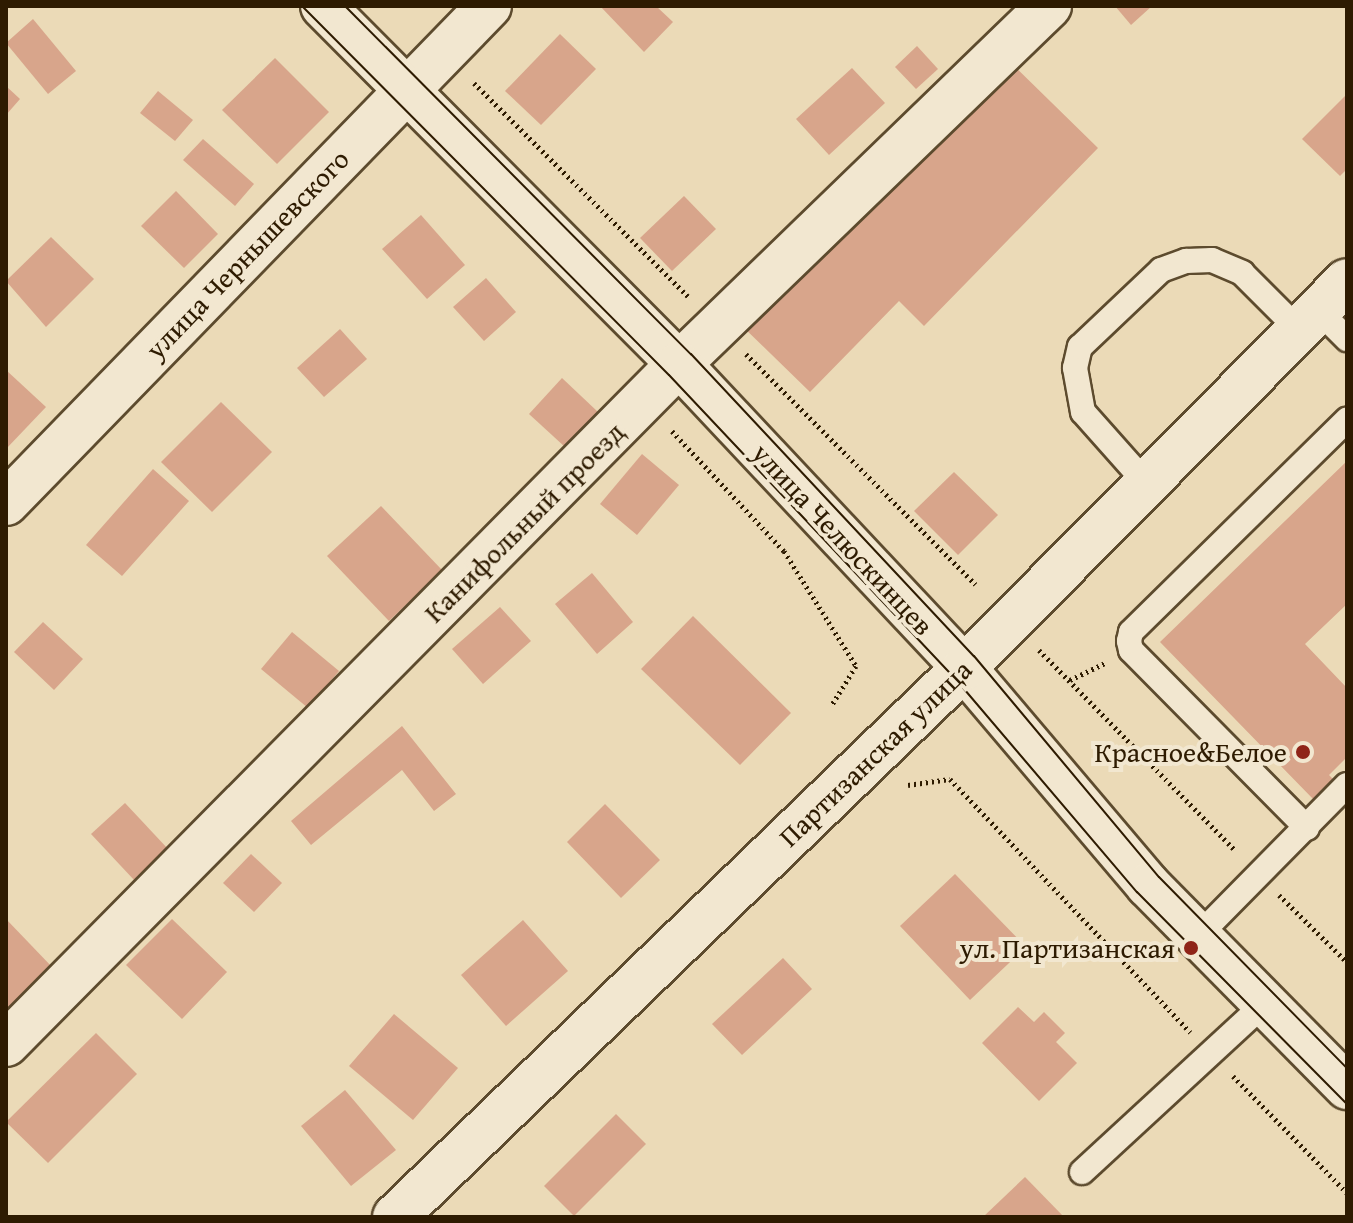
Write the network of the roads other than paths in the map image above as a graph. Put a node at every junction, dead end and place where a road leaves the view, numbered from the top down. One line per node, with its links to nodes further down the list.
1 (323, 6): 4 (street, улица Челюскинцев)
2 (489, 6): 4 (street, улица Чернышевского)
3 (1049, 6): 6 (street, Канифольный проезд)
4 (406, 92): 6 (street, улица Челюскинцев); 9 (street, улица Чернышевского)
5 (1328, 315): 8 (street, Партизанская улица); 8 (lane)
6 (679, 364): 10 (street, улица Челюскинцев); 15 (street, Канифольный проезд)
7 (1347, 420): 12 (lane)
8 (1147, 484): 10 (street, Партизанская улица)
9 (6, 503)
10 (964, 668): 13 (street, улица Челюскинцев); 18 (street, Партизанская улица)
11 (1347, 785): 12 (lane)
12 (1307, 828): 13 (lane)
13 (1198, 936): 14 (street, улица Челюскинцев)
14 (1265, 1003): 16 (street, улица Челюскинцев); 17 (lane)
15 (6, 1044)
16 (1347, 1087)
17 (1082, 1172)
18 (395, 1217)

